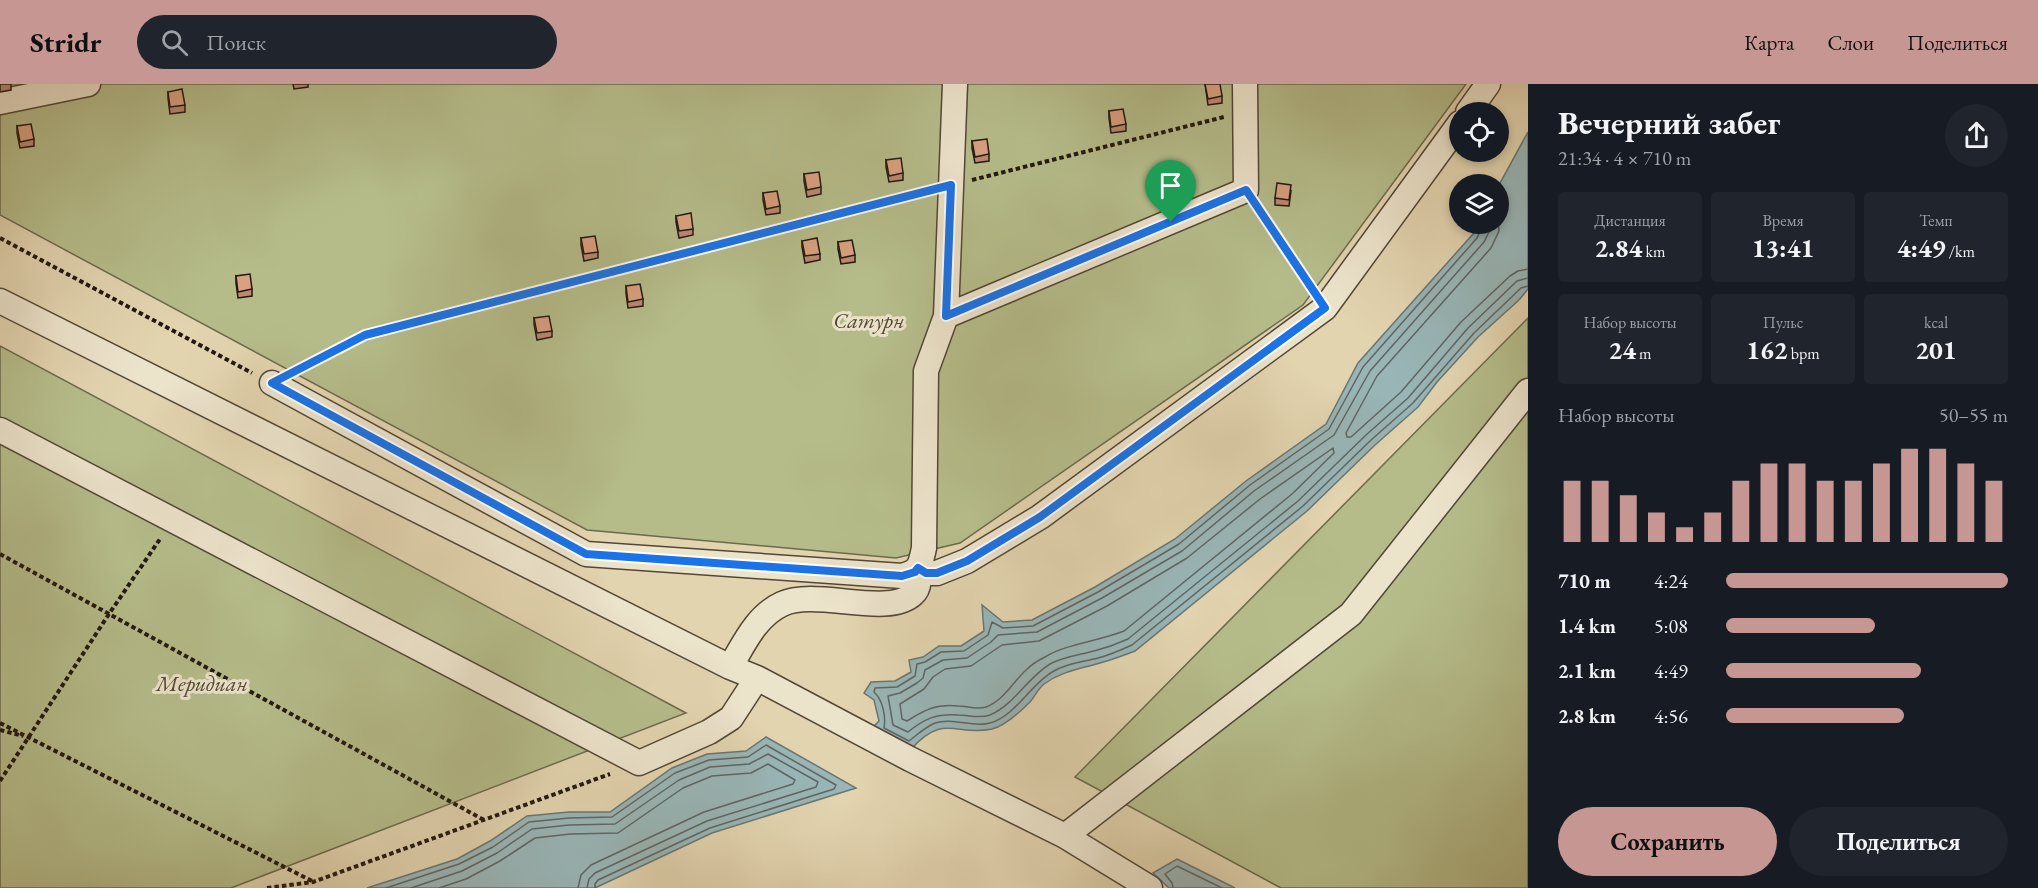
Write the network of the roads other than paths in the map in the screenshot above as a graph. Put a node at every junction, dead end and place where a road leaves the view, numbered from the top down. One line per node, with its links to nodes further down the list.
1 (88, 84): 5 (street)
2 (955, 84): 9 (street)
3 (1245, 84): 9 (street)
4 (1488, 84): 6 (street)
5 (0, 102)
6 (1475, 102)
7 (1449, 138): 13 (street)
8 (0, 301): 14 (street)
9 (946, 316): 13 (street)
10 (272, 383): 13 (street)
11 (1528, 391): 16 (street)
12 (0, 430): 15 (street)
13 (918, 568): 14 (street)
14 (730, 667): 15 (street)
15 (757, 678): 16 (street)
16 (1065, 836): 17 (street)
17 (1150, 888)

